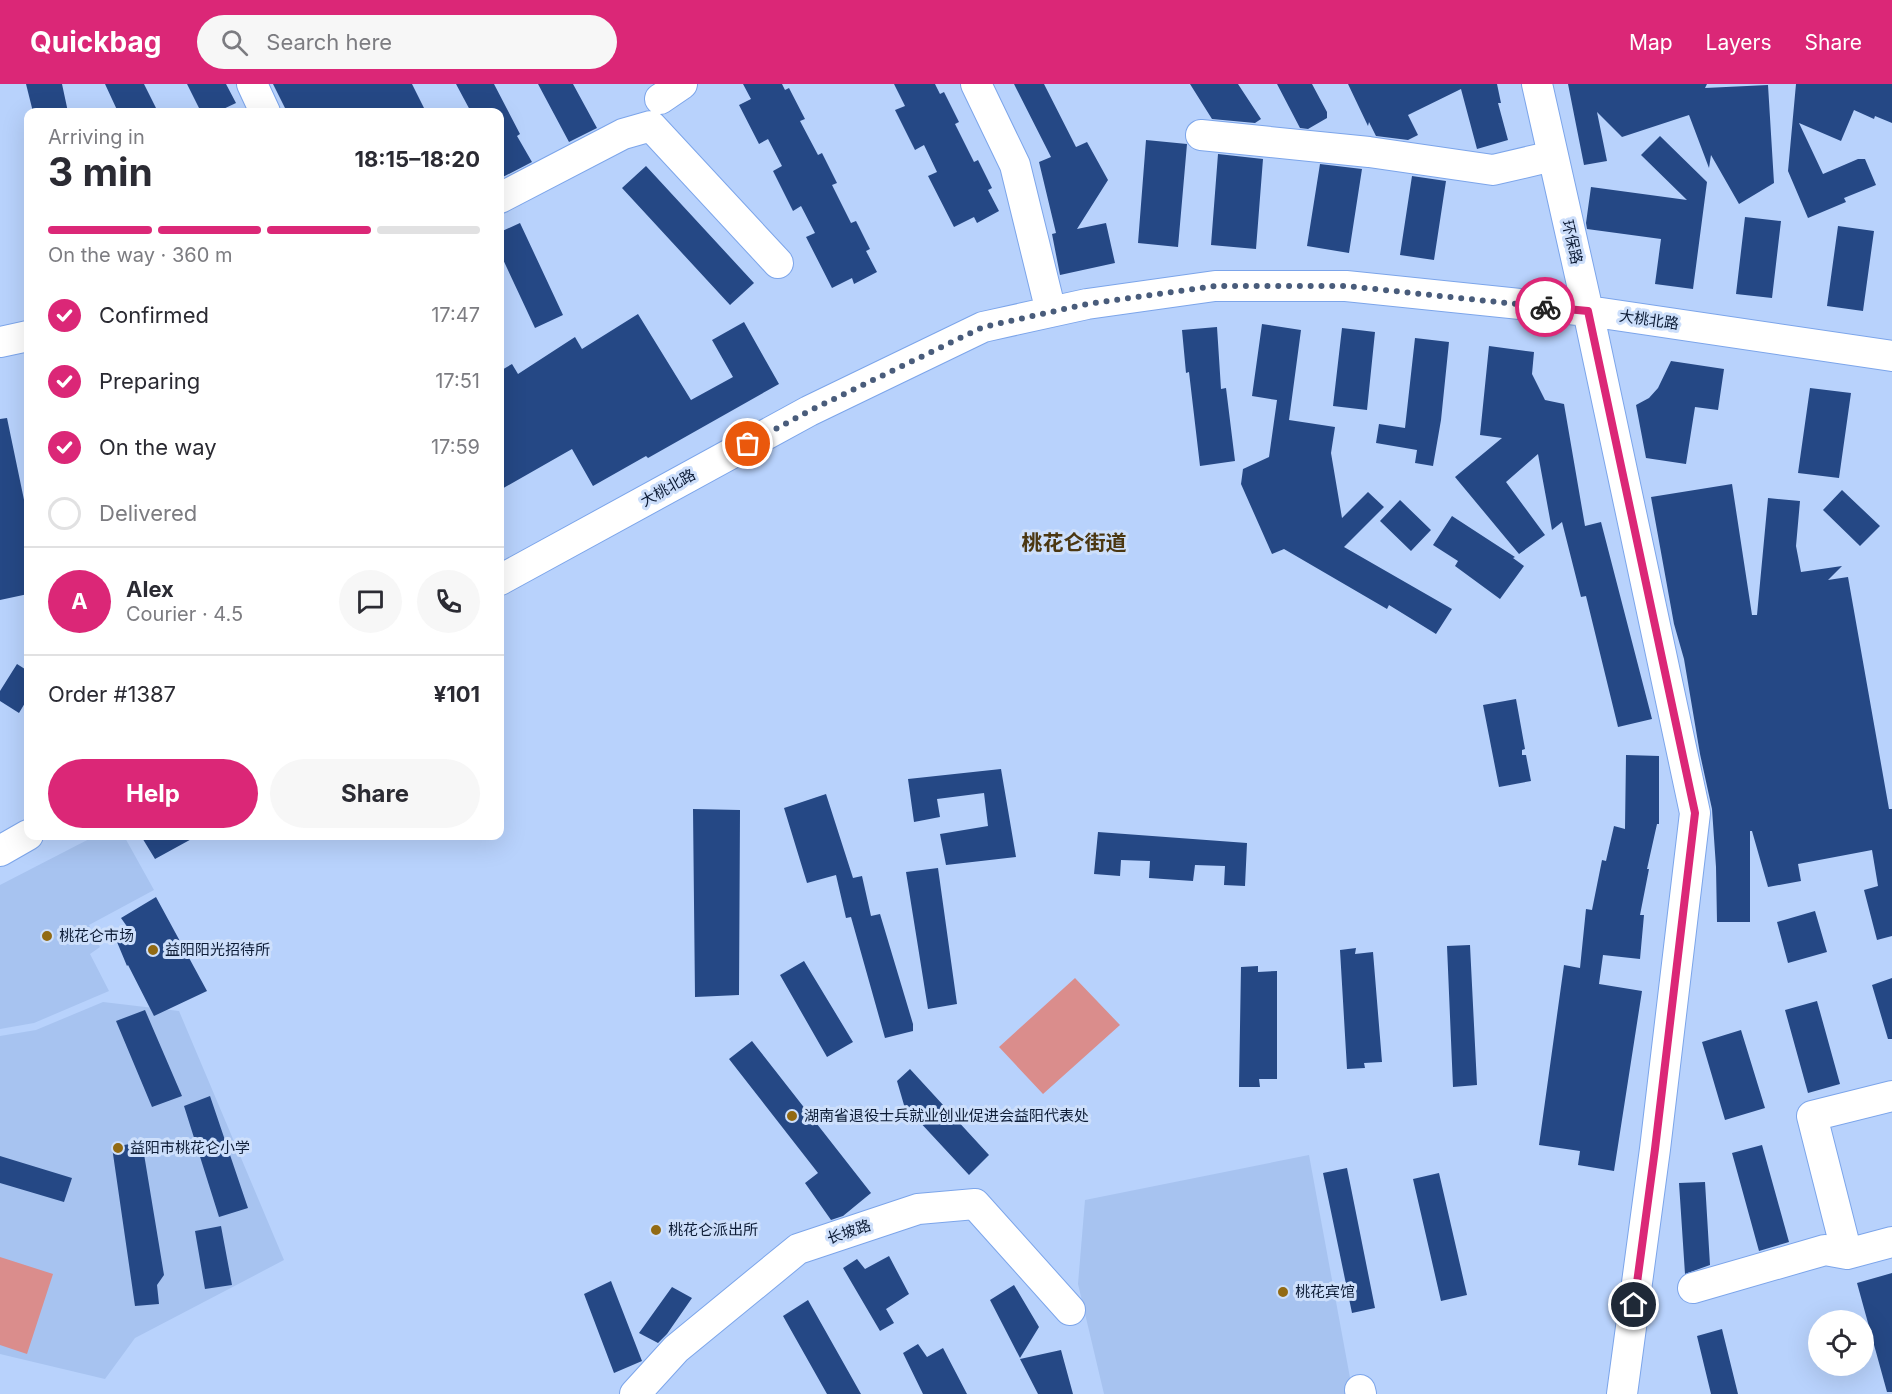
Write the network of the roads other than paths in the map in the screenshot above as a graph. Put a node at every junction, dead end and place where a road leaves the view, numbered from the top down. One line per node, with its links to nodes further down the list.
1 (252, 84): 4 (street)
2 (976, 84): 10 (street)
3 (1537, 84): 6 (street, 环保路)
4 (263, 108)
5 (1201, 135): 6 (street)
6 (1553, 156): 9 (street, 环保路)
7 (504, 196): 8 (street)
8 (778, 263)
9 (1588, 311): 10 (street, 大桃北路); 13 (street, 大桃北路); 23 (street, 环保路)
10 (1051, 312): 14 (street, 大桃北路)
11 (24, 337): 12 (street)
12 (0, 342)
13 (1892, 356)
14 (504, 573)
15 (24, 837): 16 (street)
16 (0, 851)
17 (1892, 1096): 19 (street)
18 (1892, 1242): 19 (street)
19 (1847, 1254): 20 (street)
20 (1693, 1288)
21 (1070, 1310): 22 (street, 长坡路)
22 (635, 1394)
23 (1622, 1394)

